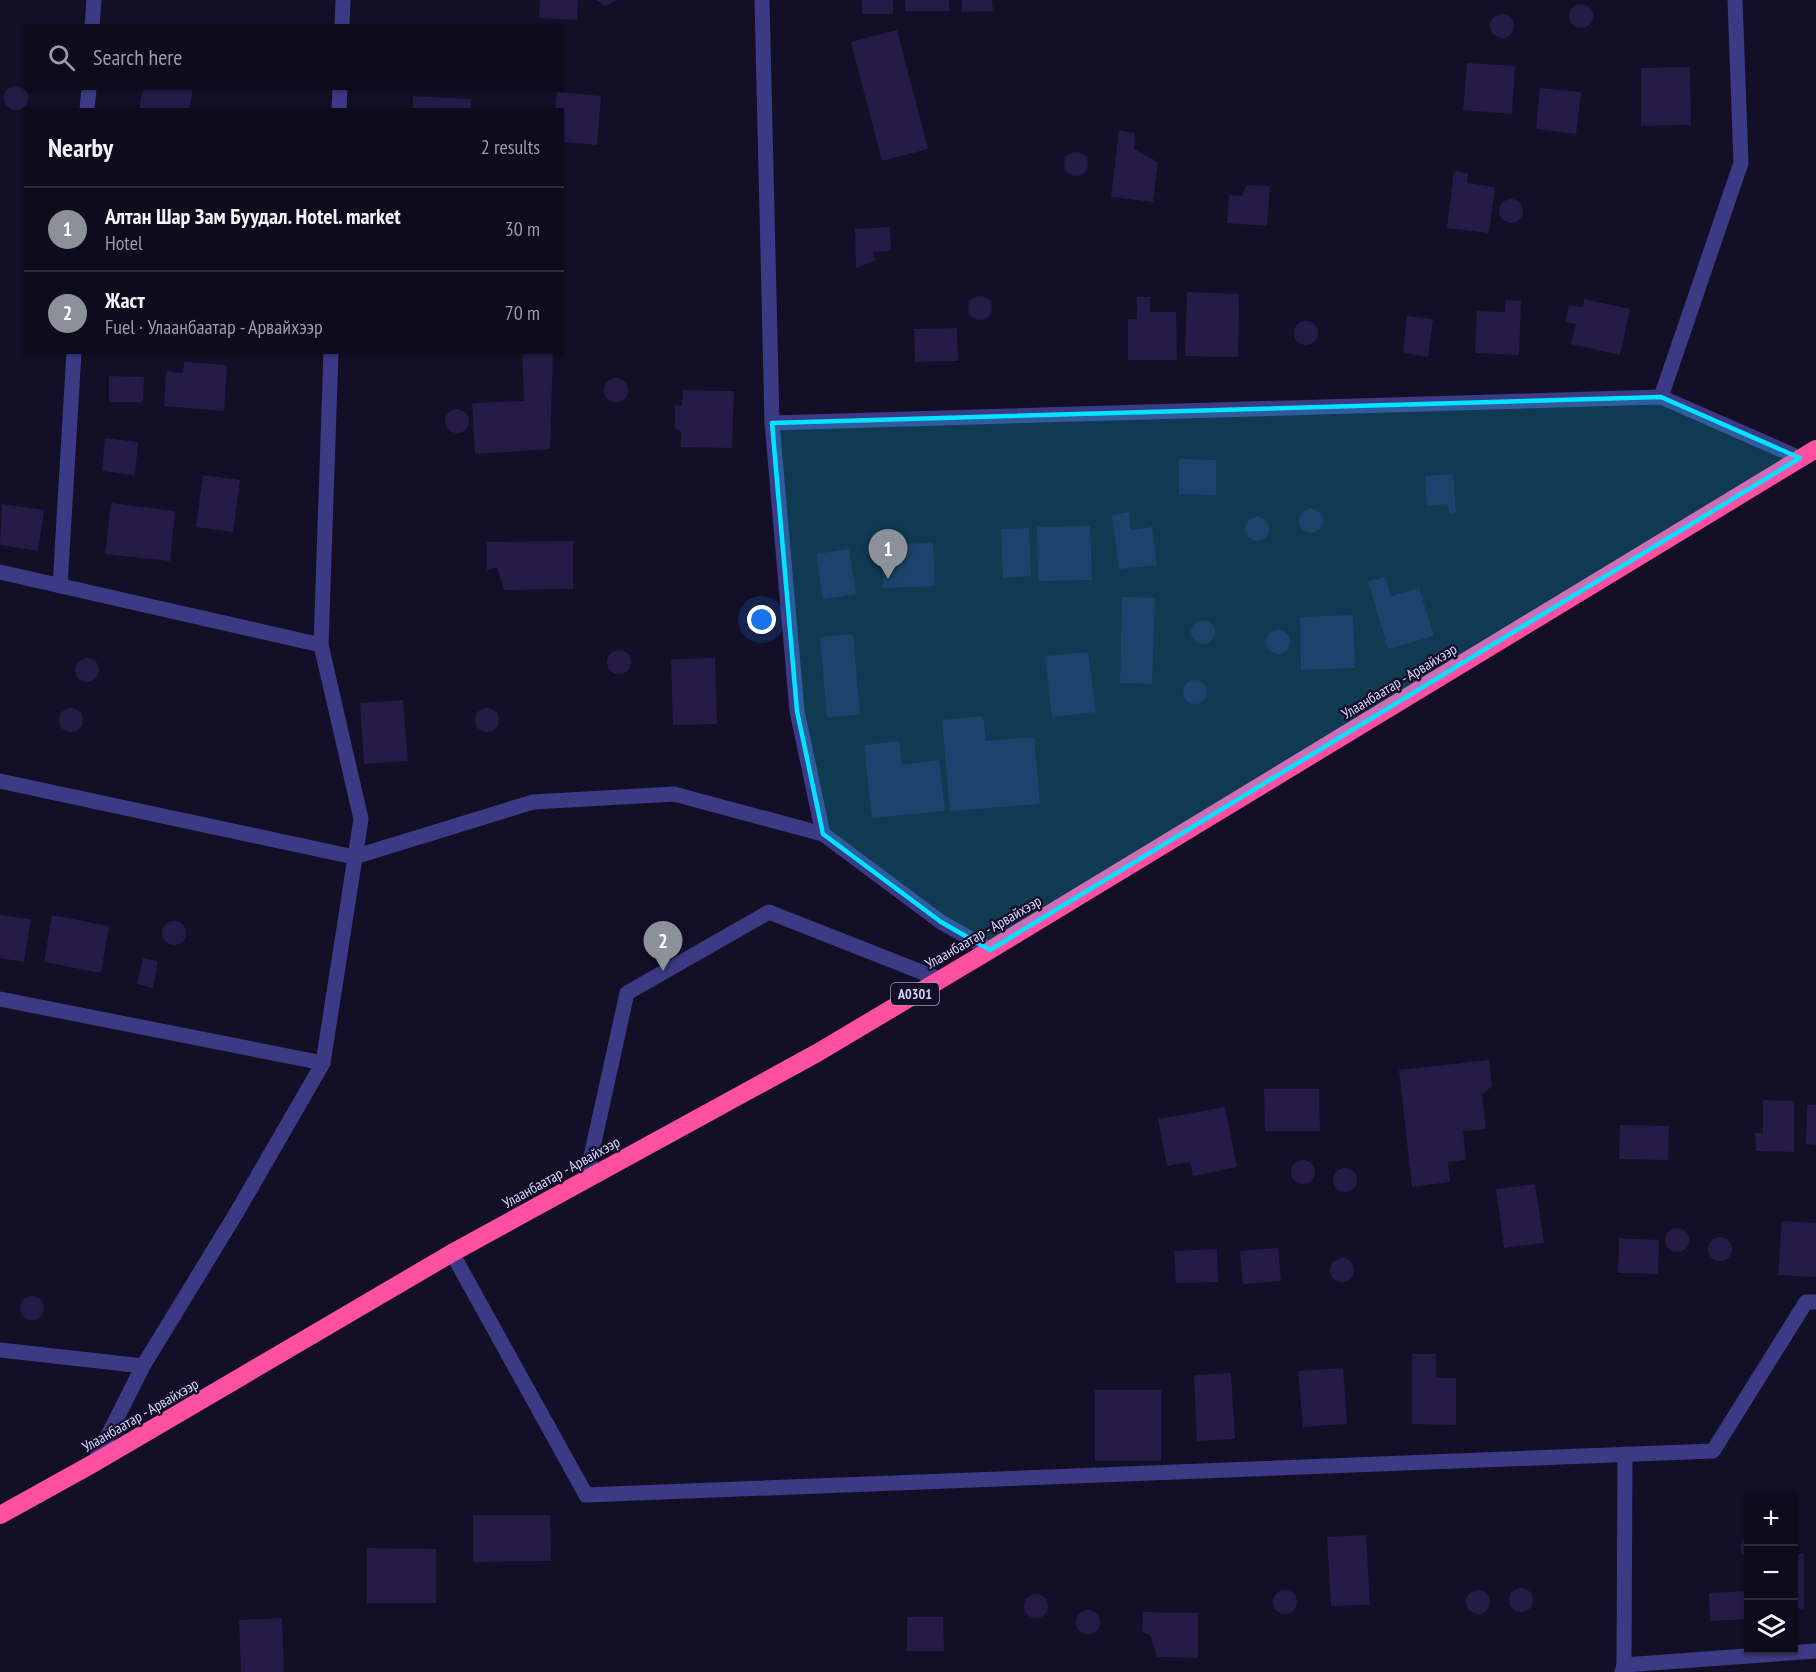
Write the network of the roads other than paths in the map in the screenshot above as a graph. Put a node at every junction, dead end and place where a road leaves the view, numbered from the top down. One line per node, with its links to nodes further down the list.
1 (93, 0): 5 (street)
2 (343, 0): 6 (street)
3 (762, 0): 14 (street)
4 (1735, 0): 13 (street)
5 (92, 24)
6 (342, 24)
7 (88, 90): 9 (street)
8 (340, 90): 10 (street)
9 (87, 108)
10 (339, 108)
11 (74, 354): 17 (street)
12 (331, 354): 18 (street)
13 (1661, 398): 14 (street); 15 (street)
14 (772, 423): 20 (street)
15 (1808, 453): 22 (highway, Улаанбаатар - Арвайхээр / A0301)
16 (0, 572): 17 (street)
17 (60, 586): 18 (street)
18 (321, 645): 21 (street)
19 (0, 781): 21 (street)
20 (823, 834): 21 (street); 22 (street)
21 (354, 857): 25 (street)
22 (990, 950): 23 (highway, Улаанбаатар - Арвайхээр / A0301)
23 (939, 979): 26 (highway, Улаанбаатар - Арвайхээр / A0301); 26 (street)
24 (0, 999): 25 (street)
25 (323, 1063): 30 (street)
26 (586, 1179): 27 (highway, Улаанбаатар - Арвайхээр / A0301)
27 (452, 1253): 31 (street); 32 (highway, Улаанбаатар - Арвайхээр / A0301)
28 (1816, 1302): 31 (street)
29 (0, 1350): 30 (street)
30 (142, 1366): 32 (street)
31 (1625, 1454): 35 (street)
32 (94, 1463): 33 (highway, Улаанбаатар - Арвайхээр / A0301)
33 (0, 1515)
34 (1816, 1651): 35 (street)
35 (1623, 1668)

